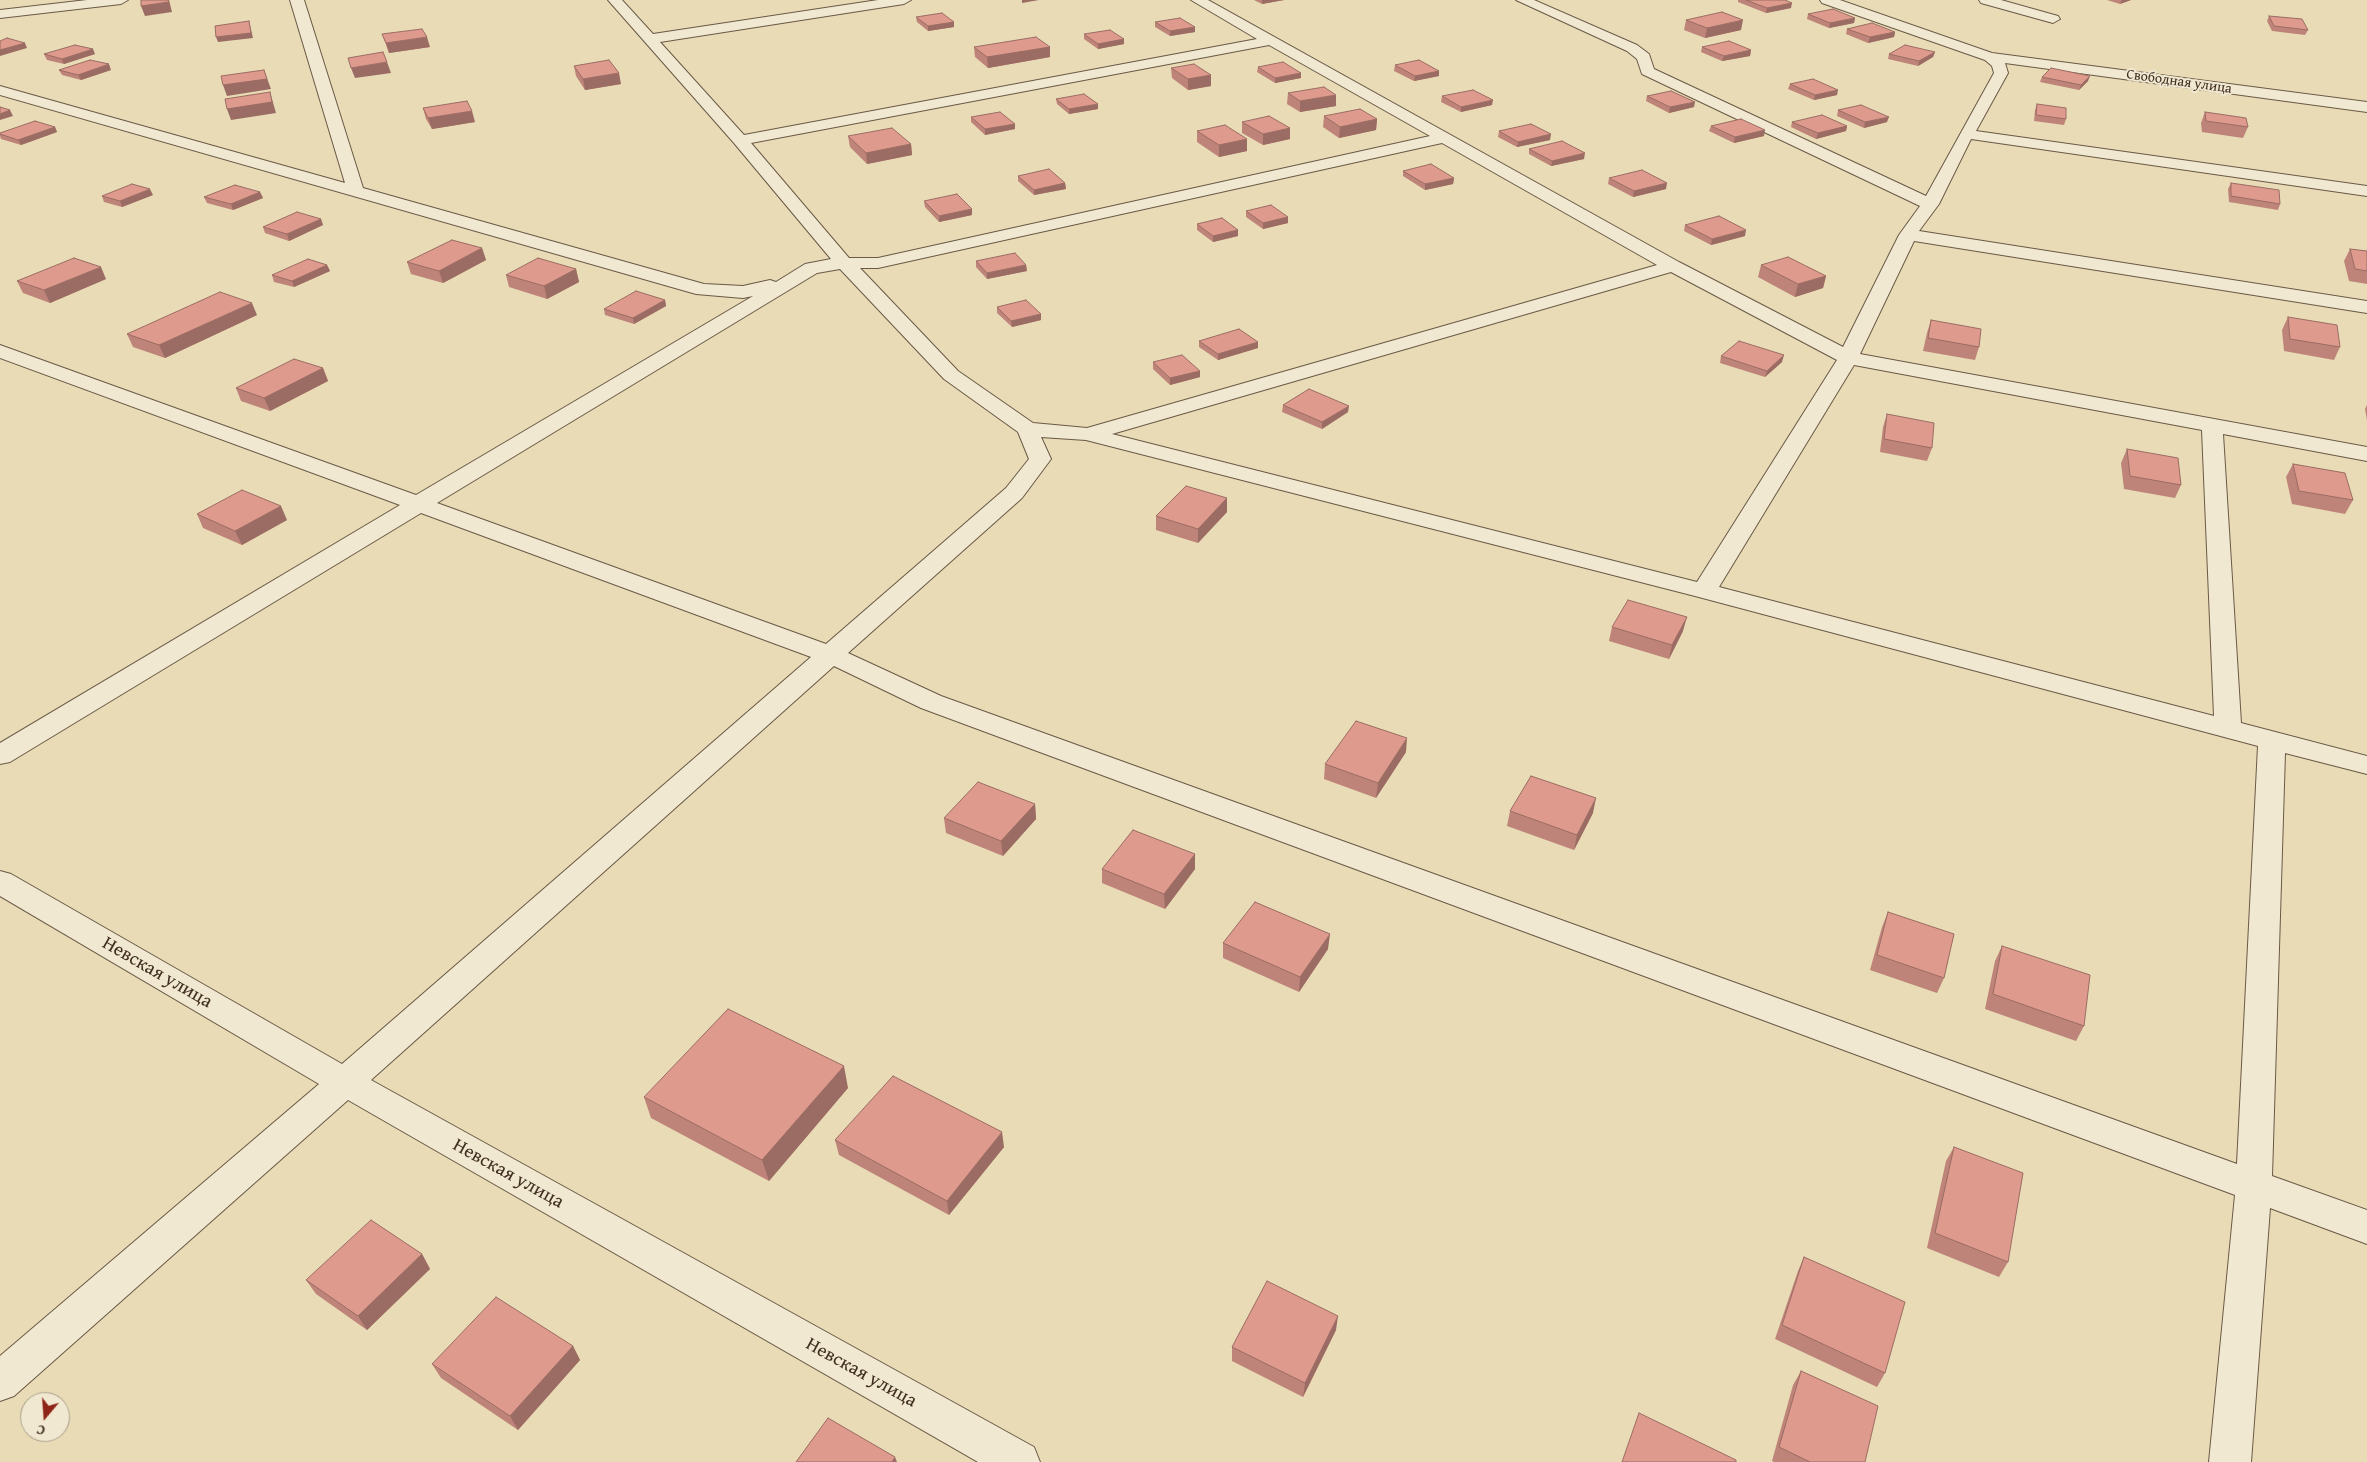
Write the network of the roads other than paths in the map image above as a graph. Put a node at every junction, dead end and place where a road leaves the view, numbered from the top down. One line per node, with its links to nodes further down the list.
1 (121, 0): 9 (street)
2 (297, 0): 19 (street)
3 (616, 0): 11 (street)
4 (904, 0): 11 (street)
5 (1198, 0): 12 (street)
6 (1523, 0): 21 (street)
7 (1827, 0): 13 (street, Свободная улица)
8 (1986, 0): 10 (street)
9 (0, 14)
10 (2053, 19)
11 (650, 39): 18 (street)
12 (1269, 41): 17 (street); 18 (street)
13 (1990, 58): 15 (street, Свободная улица); 16 (street)
14 (0, 90): 19 (street)
15 (2367, 107)
16 (1966, 134): 20 (street); 21 (street)
17 (1444, 138): 23 (street); 24 (street)
18 (740, 140): 23 (street)
19 (355, 189): 25 (street)
20 (2367, 191)
21 (1930, 204): 22 (street)
22 (1908, 236): 26 (street); 28 (street)
23 (844, 263): 25 (street); 30 (street)
24 (1673, 266): 28 (street); 31 (street)
25 (786, 282): 33 (street)
26 (2367, 307)
27 (0, 351): 33 (street)
28 (1848, 358): 29 (street); 34 (street)
29 (2212, 424): 32 (street); 36 (street)
30 (1027, 429): 31 (street); 35 (street)
31 (1086, 434): 34 (street)
32 (2367, 454)
33 (416, 504): 35 (street); 38 (street)
34 (1704, 590): 36 (street)
35 (831, 655): 41 (street); 42 (street)
36 (2228, 728): 37 (street)
37 (2272, 740): 39 (street); 42 (street)
38 (0, 755)
39 (2367, 766)
40 (0, 882): 41 (street, Невская улица)
41 (345, 1082): 44 (street); 45 (street, Невская улица)
42 (2254, 1185): 43 (street); 46 (street)
43 (2367, 1227)
44 (0, 1382)
45 (1019, 1462)
46 (2230, 1462)

